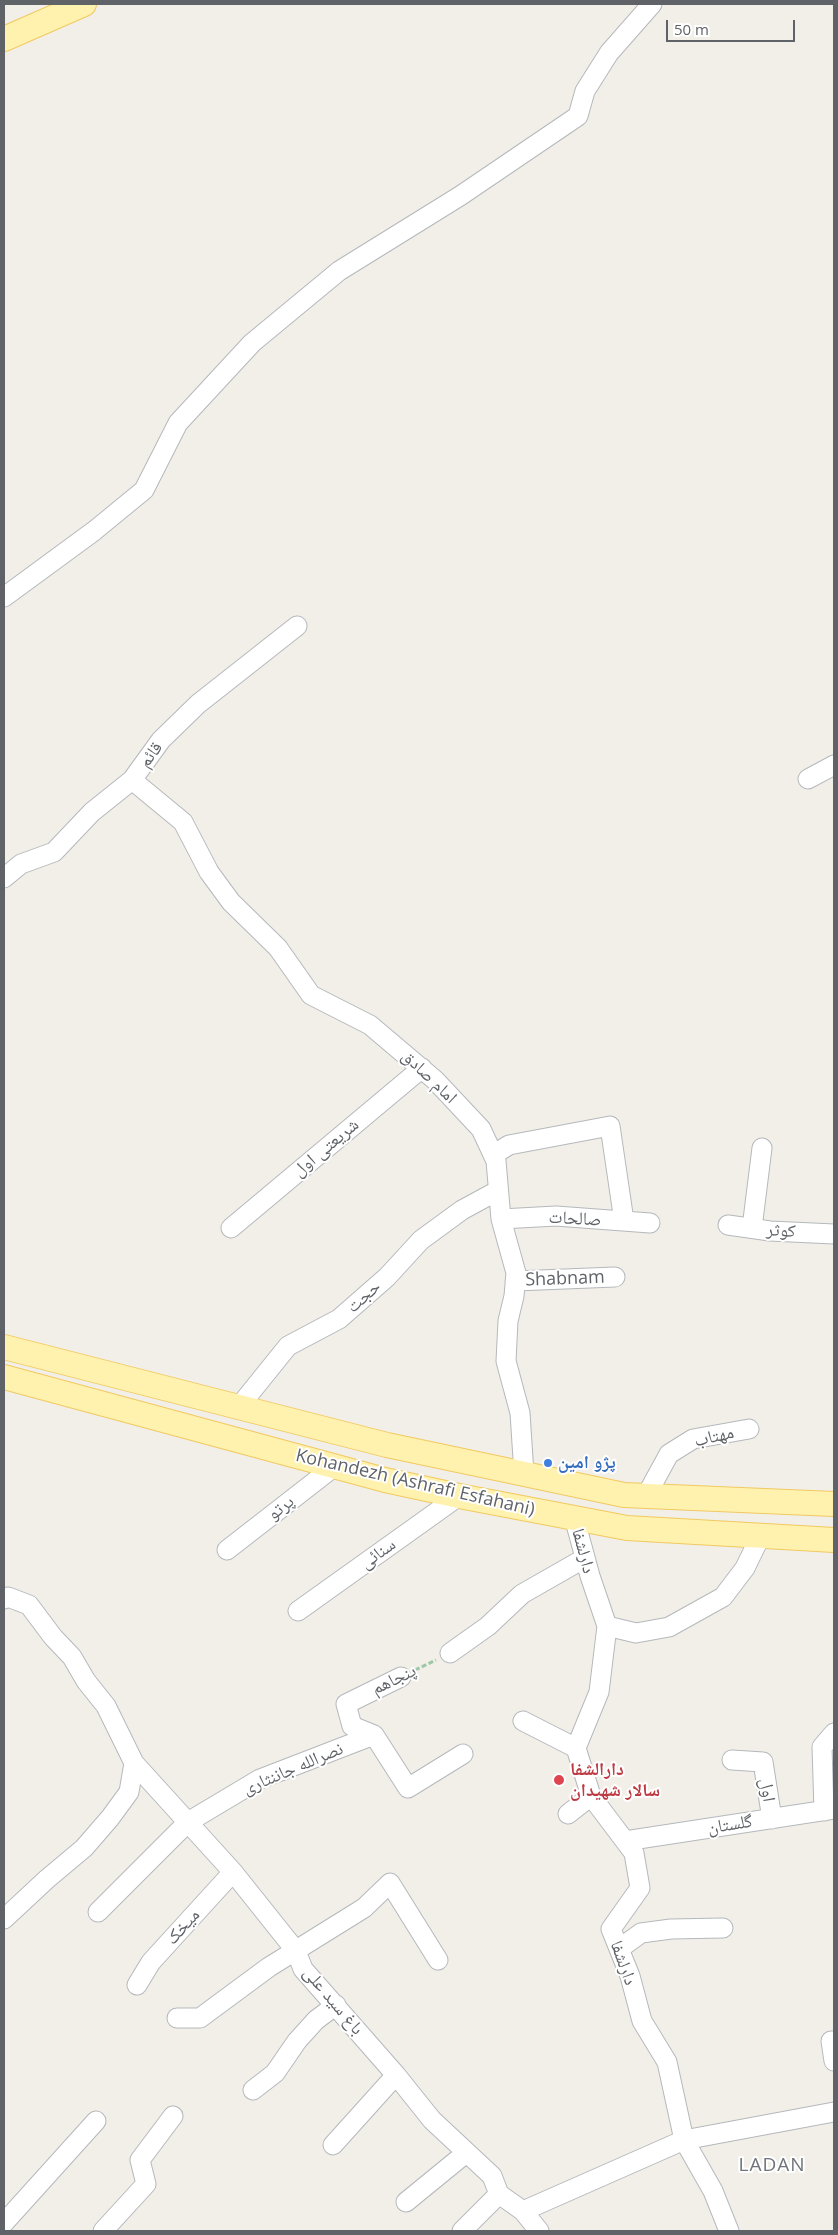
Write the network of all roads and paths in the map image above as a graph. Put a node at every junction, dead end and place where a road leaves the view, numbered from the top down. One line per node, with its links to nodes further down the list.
1 (84, 4): 3 (main road)
2 (652, 4): 4 (street)
3 (4, 39)
4 (4, 596)
5 (297, 626): 8 (street, قائم)
6 (834, 765): 7 (street)
7 (808, 779)
8 (132, 780): 9 (street, قائم); 10 (street, امام صادق)
9 (4, 878)
10 (422, 1068): 12 (street, امام صادق); 18 (street, شریعتی اول)
11 (762, 1148): 19 (street)
12 (493, 1155): 13 (street, امام صادق); 15 (street)
13 (497, 1191): 14 (street, امام صادق); 25 (street, حجت)
14 (501, 1219): 15 (street, صالحات); 22 (street, امام صادق)
15 (624, 1221): 16 (street, صالحات)
16 (650, 1223)
17 (728, 1225): 19 (street, کوثر)
18 (231, 1228)
19 (752, 1228): 20 (street, کوثر)
20 (834, 1234)
21 (615, 1277): 22 (street, Shabnam)
22 (515, 1281): 28 (street, امام صادق)
23 (4, 1347): 25 (main road, Kohandezh (Ashrafi Esfahani))
24 (4, 1377): 27 (main road, Kohandezh (Ashrafi Esfahani))
25 (238, 1408): 28 (main road, Kohandezh (Ashrafi Esfahani))
26 (749, 1429): 30 (street, مهتاب)
27 (335, 1466): 29 (main road, Kohandezh (Ashrafi Esfahani)); 35 (street, پرتو)
28 (524, 1474): 30 (main road, Kohandezh (Ashrafi Esfahani))
29 (459, 1496): 32 (main road, Kohandezh (Ashrafi Esfahani)); 38 (street, سنائی)
30 (646, 1496): 31 (main road, Kohandezh (Ashrafi Esfahani))
31 (834, 1504)
32 (574, 1517): 33 (main road, Kohandezh (Ashrafi Esfahani)); 36 (street, دارلشفا)
33 (761, 1536): 34 (main road, Kohandezh (Ashrafi Esfahani)); 39 (street)
34 (834, 1540)
35 (227, 1550)
36 (585, 1558): 39 (street, دارلشفا); 40 (street)
37 (4, 1599): 48 (street, باغ سید علی)
38 (298, 1611)
39 (608, 1626): 45 (street, دارلشفا)
40 (450, 1653): 41 (path, پنجاهم)
41 (401, 1677): 44 (street, پنجاهم)
42 (523, 1721): 45 (street)
43 (834, 1733): 50 (street)
44 (374, 1735): 46 (street); 53 (street, نصرالله جاننثاری)
45 (576, 1748): 49 (street, دارلشفا)
46 (463, 1754)
47 (732, 1760): 52 (street, اول)
48 (134, 1763): 53 (street, باغ سید علی); 57 (street)
49 (591, 1796): 51 (street); 54 (street, دارلشفا)
50 (829, 1810): 52 (street, گلستان)
51 (568, 1814)
52 (772, 1819): 54 (street, گلستان)
53 (188, 1822): 55 (street, باغ سید علی); 56 (street, نصرالله جاننثاری)
54 (625, 1841): 59 (street, دارلشفا)
55 (233, 1872): 60 (street, باغ سید علی); 62 (street, میخک)
56 (98, 1912)
57 (4, 1919)
58 (723, 1928): 59 (street)
59 (619, 1949): 72 (street, دارلشفا)
60 (296, 1951): 61 (street); 63 (street, باغ سید علی); 64 (street)
61 (438, 1960)
62 (137, 1985)
63 (336, 2005): 67 (street, باغ سید علی); 68 (street)
64 (177, 2018)
65 (834, 2041): 66 (street)
66 (834, 2061)
67 (396, 2075): 73 (street); 74 (street, باغ سید علی)
68 (253, 2090)
69 (834, 2112): 72 (street)
70 (173, 2116): 79 (street)
71 (96, 2121): 78 (street)
72 (684, 2140): 77 (street); 82 (street, دارلشفا)
73 (333, 2145)
74 (466, 2153): 75 (street, باغ سید علی); 76 (street)
75 (499, 2194): 77 (street, باغ سید علی); 80 (street)
76 (406, 2202)
77 (523, 2211): 81 (street, باغ سید علی)
78 (4, 2223)
79 (103, 2231)
80 (462, 2231)
81 (539, 2231)
82 (729, 2231)

